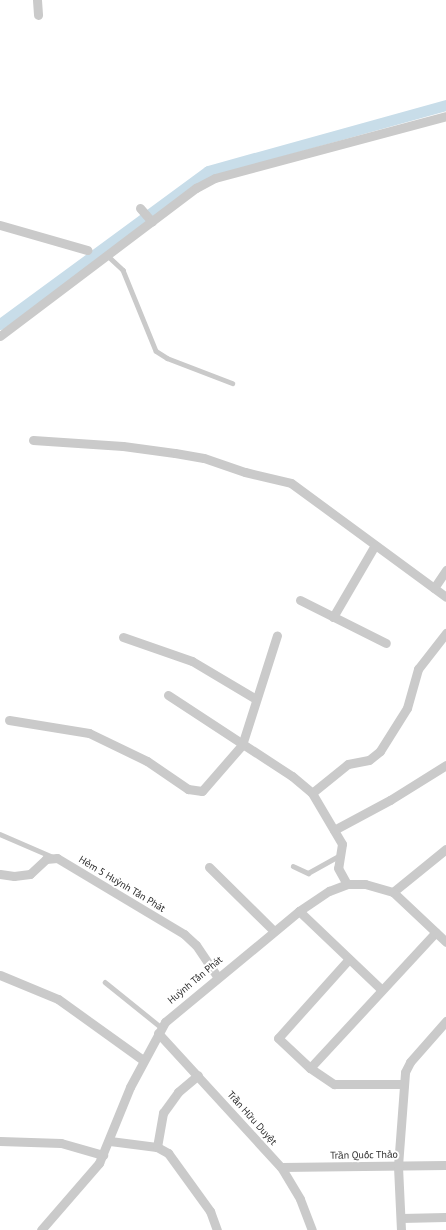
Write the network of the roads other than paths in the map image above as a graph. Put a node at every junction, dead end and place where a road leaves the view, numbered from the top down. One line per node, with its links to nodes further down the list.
1 (37, 0): 2 (street)
2 (38, 15)
3 (446, 116): 5 (street)
4 (140, 208): 5 (street)
5 (152, 222): 8 (street)
6 (0, 225): 7 (street)
7 (88, 250)
8 (107, 255): 9 (street); 10 (lane)
9 (0, 336)
10 (232, 383)
11 (33, 440): 12 (street)
12 (375, 545): 14 (street); 17 (street)
13 (446, 570): 14 (street)
14 (434, 588): 15 (street)
15 (446, 596)
16 (300, 600): 17 (street)
17 (333, 617): 21 (street)
18 (446, 632): 27 (street)
19 (277, 635): 23 (street)
20 (123, 637): 23 (street)
21 (386, 643)
22 (168, 695): 25 (street)
23 (256, 699): 25 (street)
24 (9, 720): 25 (street)
25 (242, 744): 27 (street)
26 (446, 765): 28 (street)
27 (312, 793): 28 (street)
28 (334, 830): 31 (street)
29 (0, 834): 32 (lane)
30 (446, 849): 37 (street)
31 (340, 855): 33 (lane); 36 (street)
32 (57, 858): 35 (street); 44 (street, Hẻm 5 Huỳnh Tấn Phát)
33 (293, 866)
34 (209, 867): 39 (street)
35 (0, 874)
36 (346, 884): 37 (street, Huỳnh Tấn Phát); 38 (street, Huỳnh Tấn Phát)
37 (393, 892): 40 (street)
38 (299, 911): 39 (street, Huỳnh Tấn Phát); 42 (street)
39 (274, 931): 44 (street, Huỳnh Tấn Phát)
40 (436, 932): 41 (street); 46 (street)
41 (446, 942)
42 (349, 959): 46 (street); 50 (street)
43 (0, 975): 49 (street)
44 (217, 976): 48 (street, Huỳnh Tấn Phát)
45 (104, 982): 48 (lane)
46 (381, 989): 50 (street)
47 (446, 1021): 52 (street)
48 (160, 1030): 49 (street, Huỳnh Tấn Phát); 51 (street, Trần Hữu Duyệt)
49 (143, 1060): 54 (street, Huỳnh Tấn Phát)
50 (310, 1068): 52 (street)
51 (198, 1075): 55 (street); 59 (street, Trần Hữu Duyệt)
52 (402, 1084): 58 (street)
53 (0, 1141): 56 (street)
54 (110, 1141): 55 (street); 56 (street, Huỳnh Tấn Phát)
55 (157, 1147): 63 (street)
56 (103, 1155): 62 (street, Huỳnh Tấn Phát)
57 (446, 1165): 58 (street, Trần Quốc Thảo)
58 (398, 1166): 59 (street, Trần Quốc Thảo); 60 (street)
59 (281, 1167): 64 (street, Trần Hữu Duyệt)
60 (401, 1218): 61 (street); 65 (street)
61 (446, 1218)
62 (41, 1230)
63 (217, 1230)
64 (312, 1230)
65 (401, 1230)

